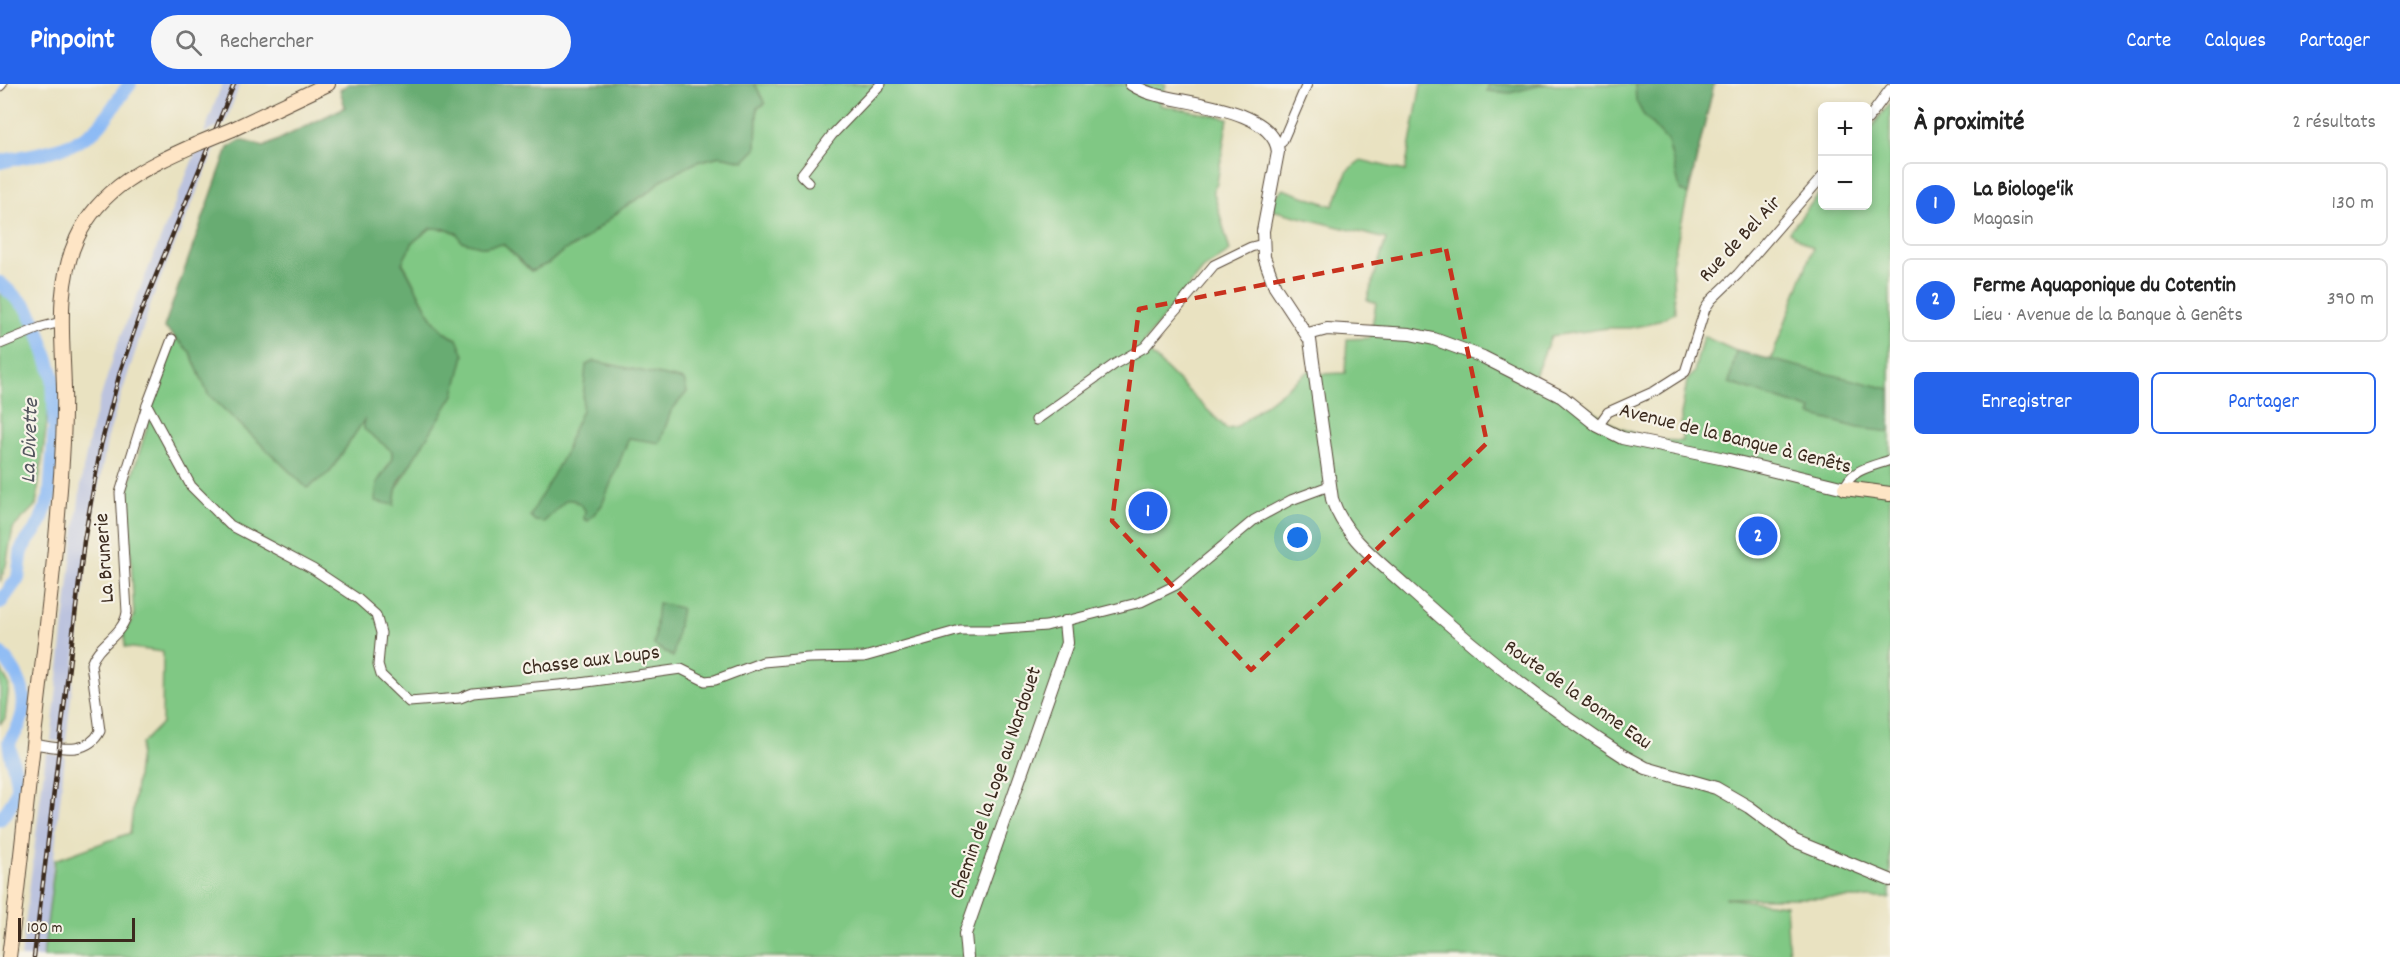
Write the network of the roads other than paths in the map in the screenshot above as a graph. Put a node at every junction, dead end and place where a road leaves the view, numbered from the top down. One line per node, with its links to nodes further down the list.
1 (328, 84): 11 (main road, bridge)
2 (881, 84): 8 (street)
3 (1131, 84): 7 (street)
4 (1306, 84): 7 (street)
5 (1890, 89): 6 (street)
6 (1872, 113)
7 (1277, 144): 10 (street)
8 (808, 182)
9 (1818, 182): 17 (street, Rue de Bel Air)
10 (1263, 244): 12 (street); 16 (street)
11 (61, 322): 14 (street); 23 (main road)
12 (1308, 334): 17 (street, Avenue de la Banque à Genêts); 19 (street, Route de la Bonne Eau)
13 (172, 339): 15 (street)
14 (0, 344)
15 (147, 405): 22 (street, Chasse aux Loups); 23 (street, La Brunerie)
16 (1036, 420)
17 (1598, 426): 20 (street, Avenue de la Banque à Genêts)
18 (1890, 460): 20 (street)
19 (1329, 486): 22 (street, Chasse aux Loups); 24 (street, Route de la Bonne Eau)
20 (1845, 488): 21 (main road, Avenue de la Banque à Genêts)
21 (1890, 494)
22 (1065, 622): 26 (street, Chemin de la Loge au Nardouet)
23 (33, 744): 25 (main road)
24 (1890, 880)
25 (9, 957)
26 (967, 957)

